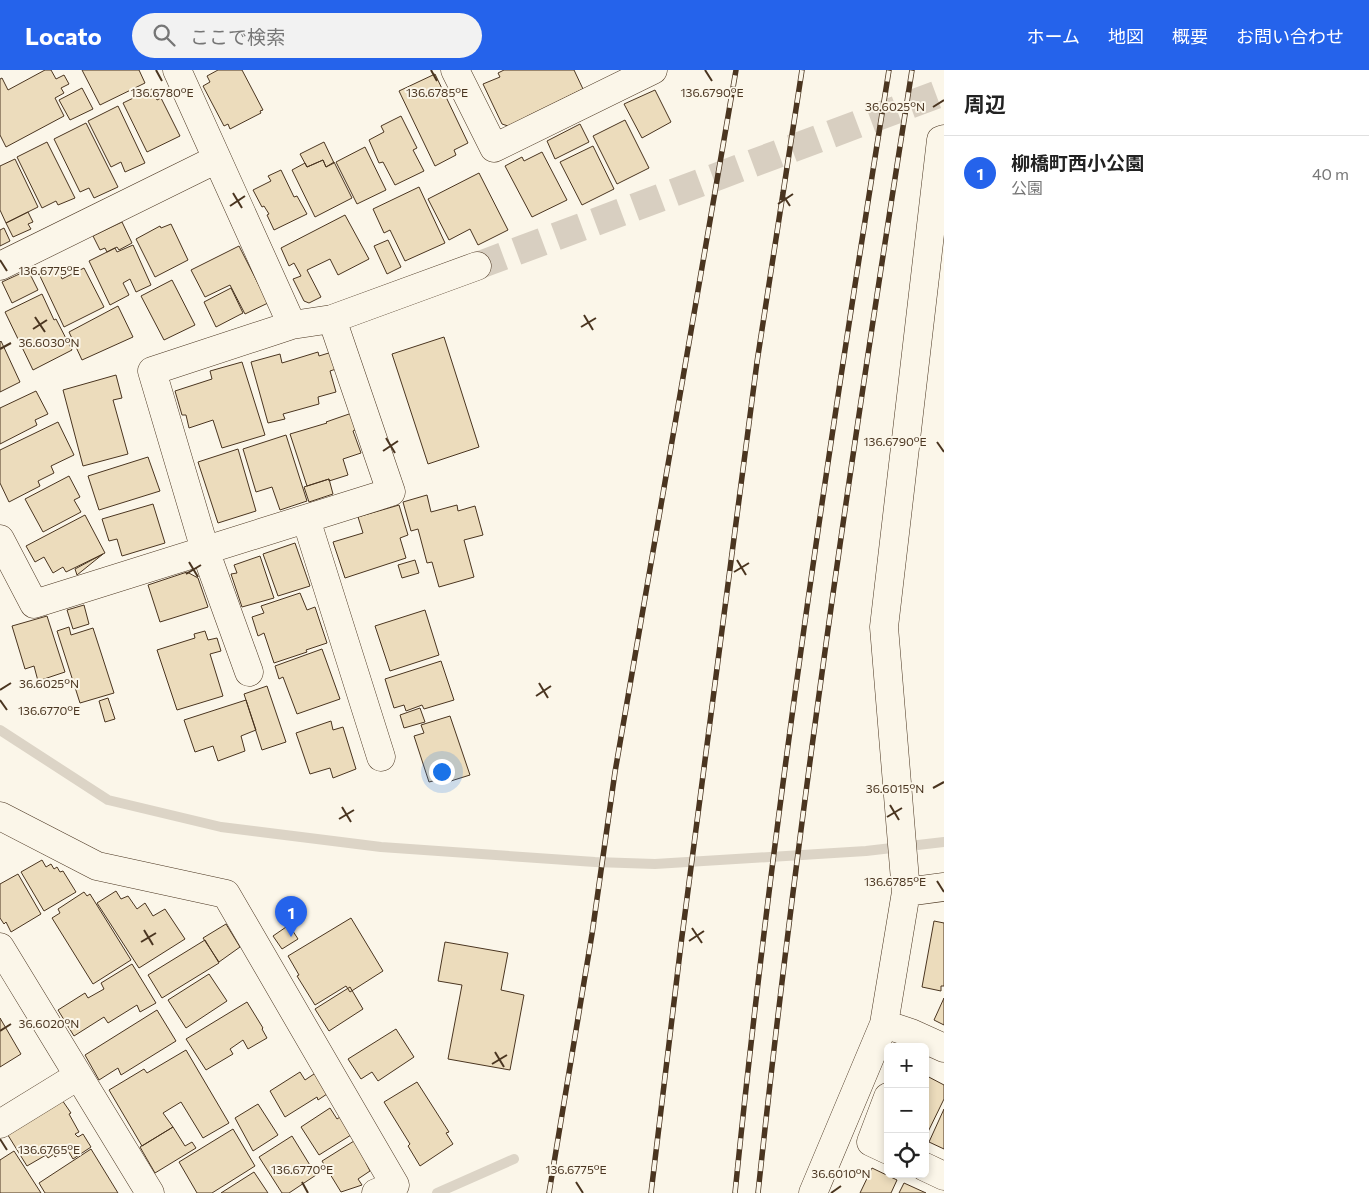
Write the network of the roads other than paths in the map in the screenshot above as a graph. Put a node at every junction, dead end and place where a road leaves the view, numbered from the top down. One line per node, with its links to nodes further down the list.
1 (177, 70): 5 (street)
2 (455, 70): 3 (street)
3 (653, 70)
4 (944, 139): 17 (street)
5 (217, 159): 6 (street); 9 (street)
6 (0, 266)
7 (477, 266): 8 (street)
8 (332, 319): 9 (street); 10 (street)
9 (292, 325): 12 (street)
10 (306, 519): 12 (street); 14 (street)
11 (0, 539): 12 (street)
12 (205, 550): 13 (street)
13 (250, 672)
14 (381, 756)
15 (0, 816): 29 (street)
16 (944, 887): 17 (street)
17 (906, 892): 19 (street)
18 (0, 947): 22 (street)
19 (884, 1024): 20 (street); 30 (street)
20 (908, 1040): 21 (street)
21 (944, 1048)
22 (78, 1076): 24 (street); 28 (street)
23 (884, 1108): 25 (street)
24 (0, 1124)
25 (884, 1148)
26 (929, 1169): 27 (street)
27 (944, 1176)
28 (150, 1193)
29 (376, 1193)
30 (813, 1193)

